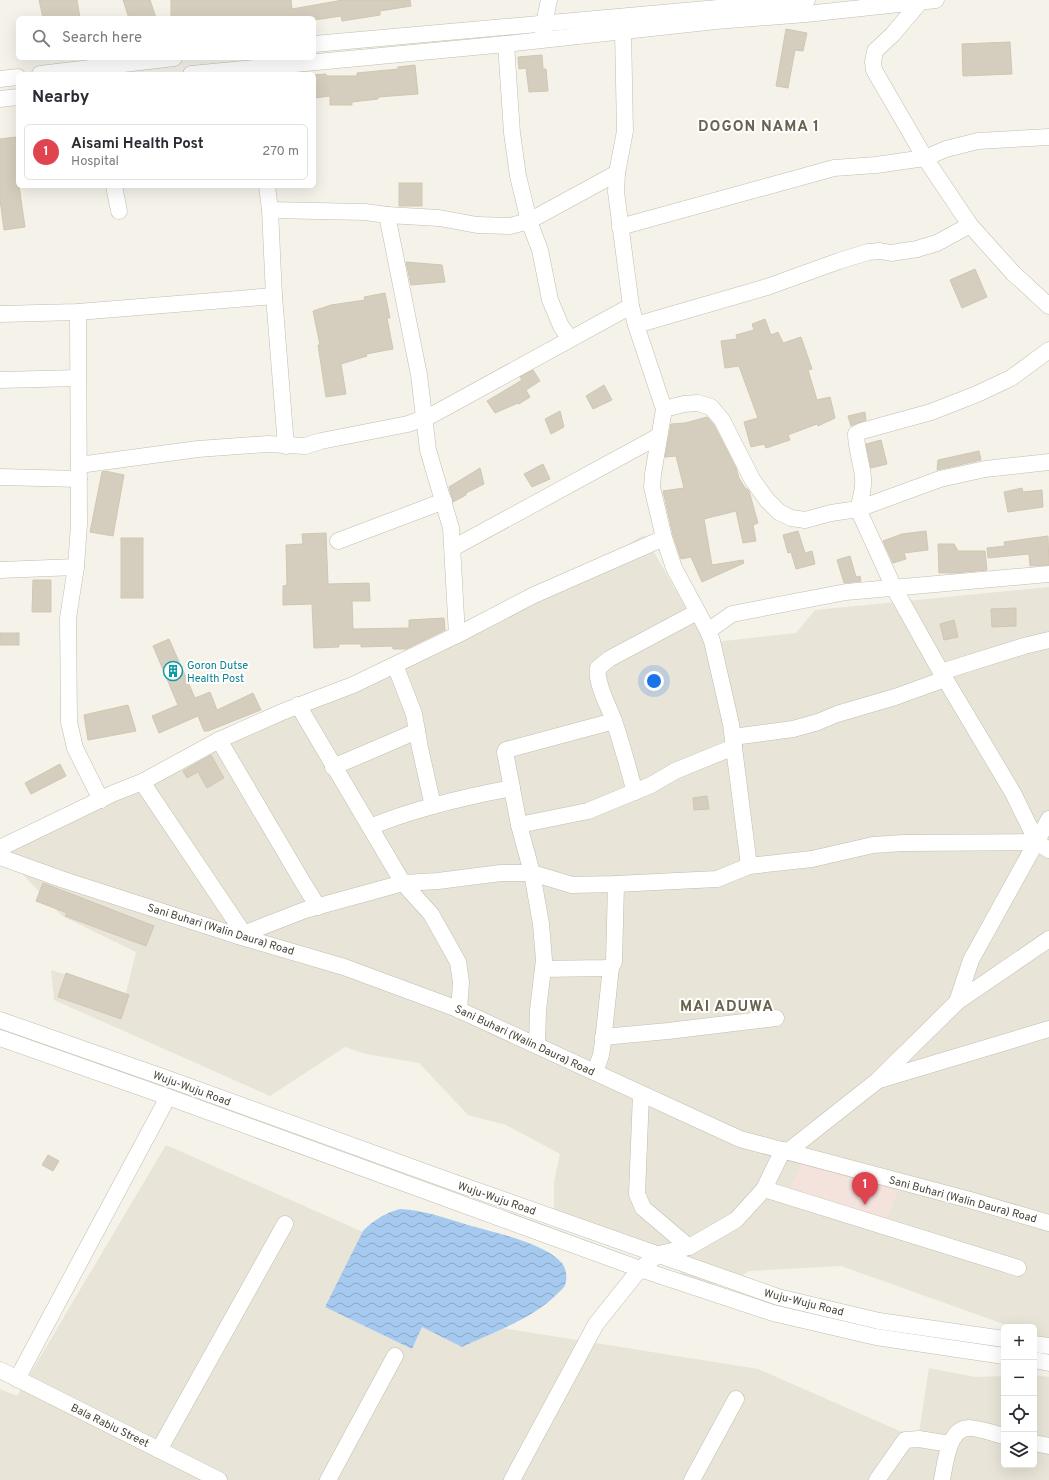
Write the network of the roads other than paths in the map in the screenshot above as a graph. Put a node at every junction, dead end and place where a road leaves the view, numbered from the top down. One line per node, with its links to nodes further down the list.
1 (549, 0): 5 (street)
2 (807, 0): 5 (street)
3 (928, 1): 4 (street); 17 (street)
4 (623, 31): 5 (street); 18 (street)
5 (543, 32): 6 (street); 7 (street)
6 (316, 44)
7 (506, 44): 9 (street); 24 (street)
8 (157, 60): 10 (street)
9 (250, 71): 11 (street)
10 (57, 72)
11 (230, 72)
12 (16, 77): 13 (street)
13 (0, 79)
14 (16, 97): 15 (street)
15 (0, 99)
16 (1049, 137): 17 (street)
17 (925, 158): 25 (street); 26 (street)
18 (616, 173): 24 (street); 26 (street)
19 (114, 188): 22 (street)
20 (267, 188): 21 (street)
21 (270, 210): 23 (street); 27 (street)
22 (118, 211)
23 (387, 215): 24 (street); 38 (street)
24 (529, 221): 33 (street)
25 (970, 225): 29 (street); 32 (street)
26 (620, 227): 28 (street)
27 (274, 296): 30 (street); 40 (street)
28 (631, 306): 32 (street); 33 (street)
29 (1049, 306)
30 (78, 312): 31 (street); 35 (street)
31 (0, 314)
32 (636, 325): 37 (street)
33 (570, 339): 38 (street)
34 (1049, 350): 45 (street)
35 (78, 378): 36 (street); 42 (street)
36 (0, 380)
37 (664, 409): 39 (street); 45 (street)
38 (424, 417): 40 (street); 44 (street)
39 (659, 436): 46 (street); 48 (street)
40 (286, 446): 42 (street)
41 (1049, 462): 45 (street)
42 (79, 472): 43 (street); 49 (street)
43 (0, 477)
44 (444, 501): 47 (street); 48 (street)
45 (858, 509): 52 (street)
46 (664, 538): 53 (street); 55 (street)
47 (338, 541)
48 (453, 548): 55 (street)
49 (76, 568): 50 (street); 68 (street)
50 (0, 570)
51 (1049, 574): 52 (street)
52 (894, 588): 54 (street); 58 (street)
53 (698, 612): 54 (street); 60 (street)
54 (708, 631): 63 (street)
55 (457, 635): 57 (street)
56 (1049, 640): 58 (street)
57 (395, 665): 59 (street); 61 (street)
58 (943, 675): 63 (street); 73 (street)
59 (298, 706): 62 (street); 64 (street)
60 (614, 722): 66 (street); 67 (street)
61 (417, 731): 64 (street); 69 (street)
62 (219, 740): 65 (street); 80 (street)
63 (733, 742): 67 (street); 76 (street)
64 (333, 767): 72 (street)
65 (142, 782): 68 (street); 81 (street)
66 (512, 788): 69 (street); 71 (street)
67 (635, 792): 71 (street)
68 (101, 800): 74 (street)
69 (433, 806): 72 (street)
70 (1049, 819): 73 (street)
71 (519, 825): 77 (street)
72 (370, 827): 78 (street)
73 (1043, 846): 76 (street); 85 (street)
74 (0, 848)
75 (0, 857): 81 (street, Sani Buhari (Walin Daura) Road)
76 (749, 866): 79 (street)
77 (532, 873): 78 (street); 79 (street); 84 (street)
78 (403, 883): 80 (street); 86 (street)
79 (616, 884): 83 (street)
80 (318, 907): 81 (street)
81 (241, 935): 86 (street, Sani Buhari (Walin Daura) Road)
82 (1049, 939): 85 (street)
83 (611, 966): 84 (street); 90 (street)
84 (543, 969): 92 (street)
85 (957, 1002): 94 (street)
86 (459, 1010): 92 (street, Sani Buhari (Walin Daura) Road)
87 (776, 1018): 90 (street)
88 (0, 1020): 102 (street, Wuju-Wuju Road)
89 (1049, 1030): 94 (street)
90 (603, 1037): 93 (street)
91 (0, 1038): 96 (street, Wuju-Wuju Road)
92 (537, 1045): 93 (street, Sani Buhari (Walin Daura) Road)
93 (595, 1072): 95 (street, Sani Buhari (Walin Daura) Road)
94 (877, 1081): 97 (street)
95 (641, 1094): 97 (street, Sani Buhari (Walin Daura) Road); 101 (street)
96 (168, 1097): 104 (street, Wuju-Wuju Road); 113 (street)
97 (785, 1151): 98 (street); 99 (street, Sani Buhari (Walin Daura) Road)
98 (764, 1189): 101 (street); 103 (street)
99 (1049, 1223)
100 (284, 1224): 119 (street)
101 (689, 1247): 102 (street)
102 (659, 1254): 104 (street); 105 (street, Wuju-Wuju Road)
103 (1018, 1268)
104 (640, 1269): 109 (street, Wuju-Wuju Road); 123 (street)
105 (1001, 1340)
106 (1037, 1344): 107 (street)
107 (1049, 1346)
108 (395, 1356): 122 (street)
109 (1001, 1356)
110 (1037, 1360): 111 (street)
111 (1049, 1362)
112 (0, 1370): 113 (street, Bala Rabiu Street)
113 (17, 1379): 119 (street, Bala Rabiu Street)
114 (736, 1399): 124 (street)
115 (1001, 1435): 116 (street)
116 (950, 1444): 125 (street); 126 (street)
117 (1037, 1444): 118 (street)
118 (1049, 1446)
119 (159, 1450): 120 (street, Bala Rabiu Street)
120 (201, 1476): 121 (street, Bala Rabiu Street)
121 (219, 1480)
122 (328, 1480)
123 (512, 1480)
124 (692, 1480)
125 (877, 1480)
126 (942, 1480)

